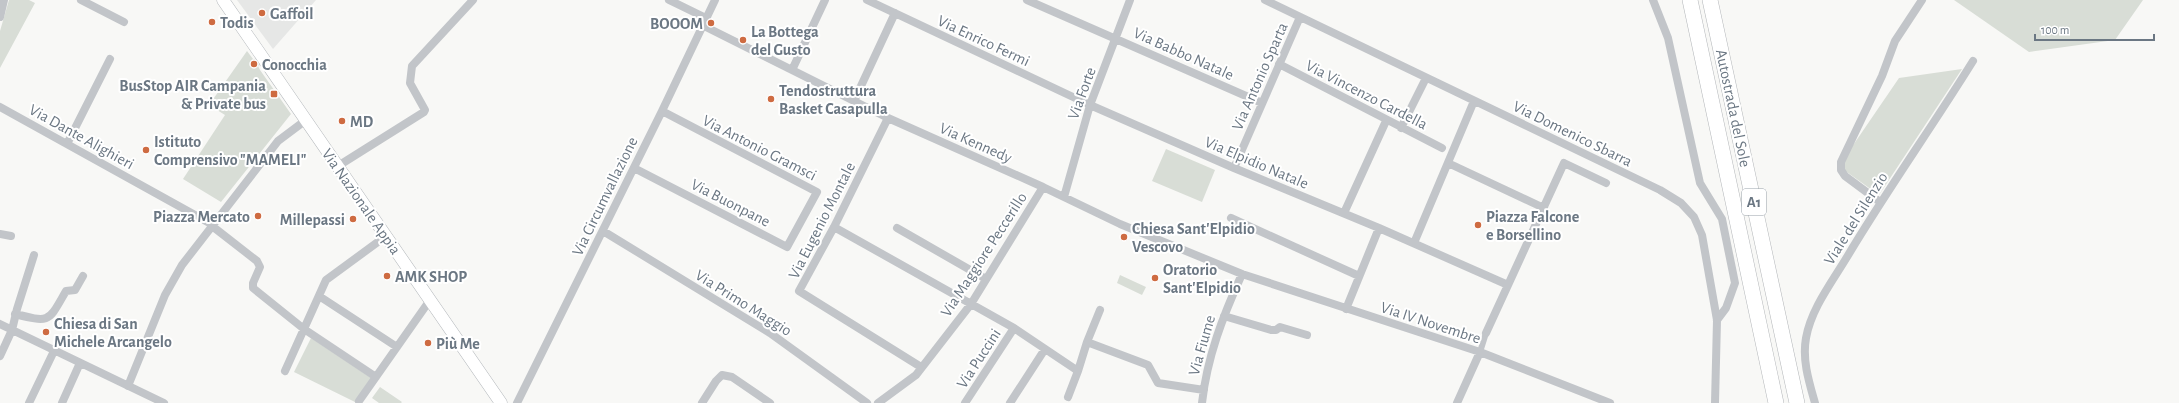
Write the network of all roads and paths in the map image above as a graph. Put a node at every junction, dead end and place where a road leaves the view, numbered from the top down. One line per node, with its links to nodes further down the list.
1 (4, 0): 17 (street)
2 (81, 0): 20 (street)
3 (223, 0): 34 (main road, Via Nazionale Appia)
4 (473, 0): 40 (street)
5 (669, 0): 19 (street, Via Kennedy)
6 (715, 0): 19 (street, Via Circumvallazione)
7 (826, 0): 25 (street)
8 (867, 0): 16 (street, Via Enrico Fermi)
9 (1027, 0): 21 (street, Via Babbo Natale)
10 (1130, 0): 21 (street, Via Forte)
11 (1265, 0): 18 (street, Via Domenico Sbarra)
12 (1653, 0): 73 (street)
13 (1690, 0): 111 (highway, Autostrada del Sole / A1)
14 (1710, 0): 112 (highway, Autostrada del Sole / A1)
15 (1922, 0): 46 (street)
16 (896, 13): 27 (street); 30 (street, Via Enrico Fermi)
17 (0, 17)
18 (1300, 17): 24 (street, Via Antonio Sparta); 26 (street, Via Domenico Sbarra)
19 (704, 21): 25 (street, Via Kennedy); 32 (street, Via Circumvallazione)
20 (124, 22)
21 (1116, 39): 29 (street, Via Babbo Natale); 30 (street, Via Forte)
22 (110, 59): 37 (street)
23 (1973, 61): 46 (street, Viale del Silenzio)
24 (1279, 64): 29 (street, Via Antonio Sparta); 35 (street, Via Vincenzo Cardella)
25 (792, 70): 27 (street, Via Kennedy)
26 (1426, 78): 28 (street, Via Domenico Sbarra); 36 (street)
27 (854, 101): 33 (street, Via Kennedy)
28 (1474, 101): 39 (street); 73 (street, Via Domenico Sbarra)
29 (1262, 103): 42 (street, Via Antonio Sparta)
30 (1090, 105): 42 (street, Via Elpidio Natale); 45 (street, Via Forte)
31 (0, 107): 37 (street, Via Dante Alighieri)
32 (662, 111): 41 (street, Via Circumvallazione); 50 (street, Via Antonio Gramsci)
33 (888, 118): 44 (street, Via Kennedy); 52 (street, Via Eugenio Montale)
34 (306, 120): 40 (main road, Via Nazionale Appia); 51 (street)
35 (1386, 121): 36 (street, Via Vincenzo Cardella); 48 (street)
36 (1402, 128): 38 (street, Via Vincenzo Cardella)
37 (67, 144): 51 (street, Via Dante Alighieri)
38 (1442, 148)
39 (1448, 163): 47 (street); 59 (street)
40 (338, 166): 58 (main road, Via Nazionale Appia)
41 (634, 168): 50 (street, Via Buonpane); 55 (street, Via Circumvallazione)
42 (1234, 168): 48 (street, Via Elpidio Natale)
43 (1606, 183): 47 (street)
44 (1043, 187): 45 (street, Via Kennedy); 64 (street, Via Maggiore Peccerillo)
45 (1064, 197): 61 (street, Via Kennedy)
46 (1880, 202): 113 (street, Viale del Silenzio)
47 (1544, 208): 65 (street)
48 (1344, 213): 54 (street, Via Elpidio Natale)
49 (1231, 218): 63 (street)
50 (802, 220)
51 (212, 225): 77 (street, Via Dante Alighieri); 91 (street)
52 (834, 227): 68 (street); 87 (street, Via Eugenio Montale)
53 (897, 228): 64 (street)
54 (1379, 228): 59 (street, Via Elpidio Natale); 63 (street)
55 (603, 231): 101 (street, Via Circumvallazione); 104 (street, Via Primo Maggio)
56 (0, 234): 57 (street)
57 (11, 236)
58 (386, 236): 66 (street); 67 (main road, Via Nazionale Appia)
59 (1414, 243): 65 (street)
60 (34, 255): 71 (street)
61 (1242, 274): 69 (street, Via IV Novembre); 72 (street, Via Fiume)
62 (84, 276): 71 (street)
63 (1359, 276): 69 (street)
64 (986, 278): 68 (street, Via Maggiore Peccerillo)
65 (1508, 285): 78 (street)
66 (319, 296): 77 (street); 81 (street)
67 (430, 300): 81 (street); 100 (main road, Via Nazionale Appia)
68 (971, 304): 75 (street); 87 (street, Via Maggiore Peccerillo)
69 (1346, 309): 84 (street, Via IV Novembre)
70 (1100, 310): 80 (street)
71 (15, 314): 76 (street)
72 (1224, 316): 79 (street); 92 (street, Via Fiume)
73 (1717, 320): 96 (street, Via Domenico Sbarra)
74 (0, 324): 76 (street)
75 (1014, 328): 82 (street); 106 (street, Via Puccini)
76 (12, 330): 83 (street); 85 (street)
77 (304, 330): 88 (street); 90 (street)
78 (1486, 334): 84 (street)
79 (1307, 335)
80 (1087, 342): 89 (street); 92 (street)
81 (397, 348): 90 (street)
82 (1045, 349): 89 (street); 107 (street)
83 (54, 351): 86 (street); 97 (street)
84 (1480, 352): 109 (street); 110 (street, Via IV Novembre)
85 (0, 356)
86 (80, 363): 91 (street); 98 (street)
87 (921, 367): 105 (street, Via Maggiore Peccerillo)
88 (285, 371)
89 (1078, 371): 93 (street)
90 (376, 377): 95 (street)
91 (128, 386): 94 (street)
92 (1204, 390): 108 (street, Via Fiume)
93 (1068, 397)
94 (150, 400): 99 (street)
95 (359, 401)
96 (1715, 401)
97 (29, 403)
98 (62, 403)
99 (164, 403)
100 (501, 403)
101 (517, 403)
102 (702, 403): 103 (street)
103 (770, 403)
104 (867, 403)
105 (878, 403)
106 (965, 403)
107 (1010, 403)
108 (1202, 403)
109 (1457, 403)
110 (1610, 403)
111 (1776, 403)
112 (1797, 403)
113 (1815, 403)

